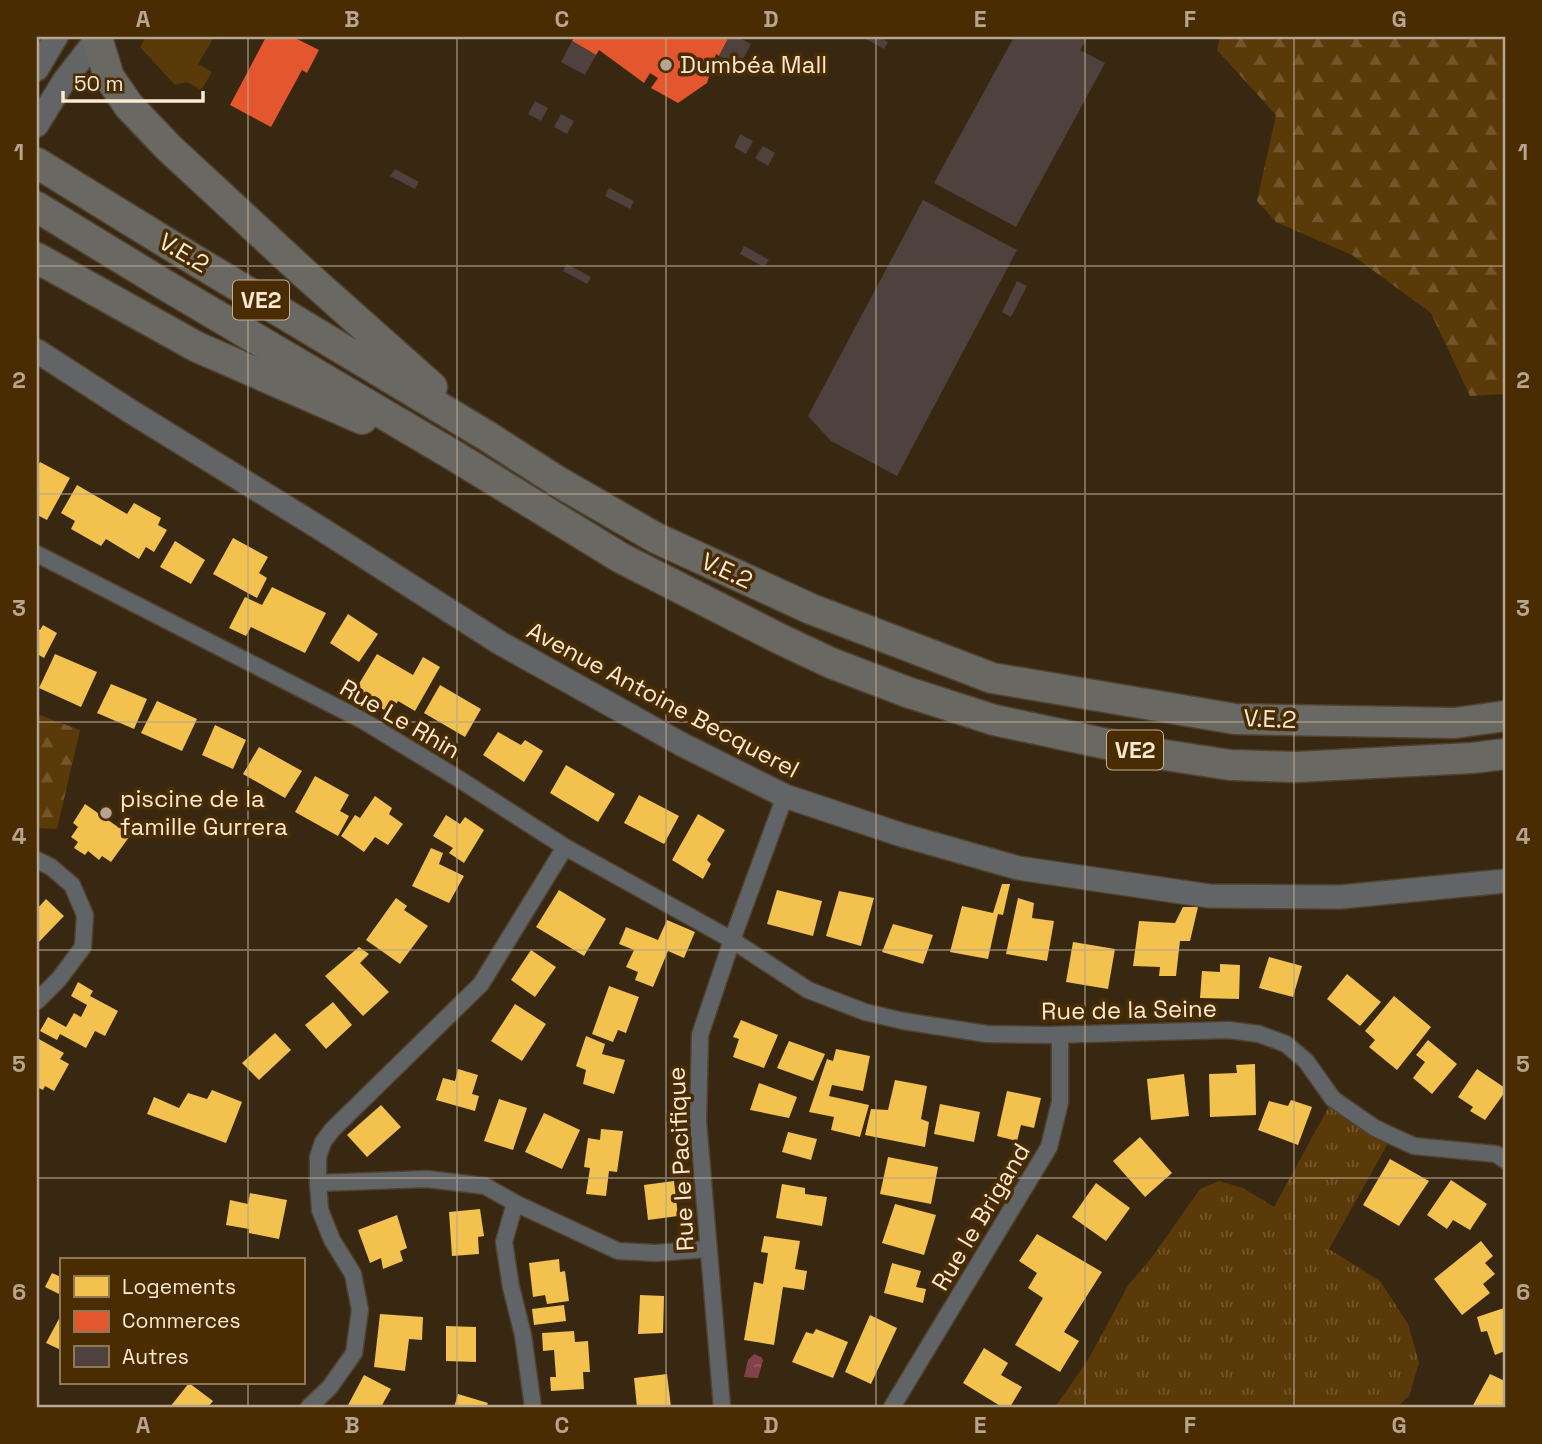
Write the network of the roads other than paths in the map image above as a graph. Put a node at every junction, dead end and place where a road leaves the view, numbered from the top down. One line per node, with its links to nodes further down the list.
1 (56, 37): 3 (street)
2 (97, 37): 4 (street); 9 (highway)
3 (37, 69)
4 (37, 125)
5 (37, 163): 9 (highway, V.E.2 / VE2)
6 (37, 207): 10 (highway, V.E.2 / VE2)
7 (37, 258): 10 (highway)
8 (37, 351): 14 (street, Avenue Antoine Becquerel)
9 (487, 436): 12 (highway, V.E.2 / VE2)
10 (453, 455): 13 (highway, V.E.2 / VE2)
11 (37, 554): 15 (street, Rue Le Rhin)
12 (1505, 716)
13 (1505, 754)
14 (785, 796): 17 (street, Avenue Antoine Becquerel); 18 (street, Rue le Pacifique)
15 (565, 847): 18 (street, Rue Le Rhin); 22 (street)
16 (37, 860): 19 (street)
17 (1505, 881)
18 (732, 940): 20 (street, Rue de la Seine); 24 (street, Rue le Pacifique)
19 (37, 1000)
20 (1060, 1035): 21 (street, Rue de la Seine); 28 (street, Rue le Brigand)
21 (1505, 1160)
22 (318, 1183): 23 (street); 25 (street)
23 (516, 1203): 24 (street); 26 (street)
24 (708, 1249): 27 (street, Rue le Pacifique)
25 (309, 1407)
26 (533, 1407)
27 (722, 1407)
28 (892, 1407)

